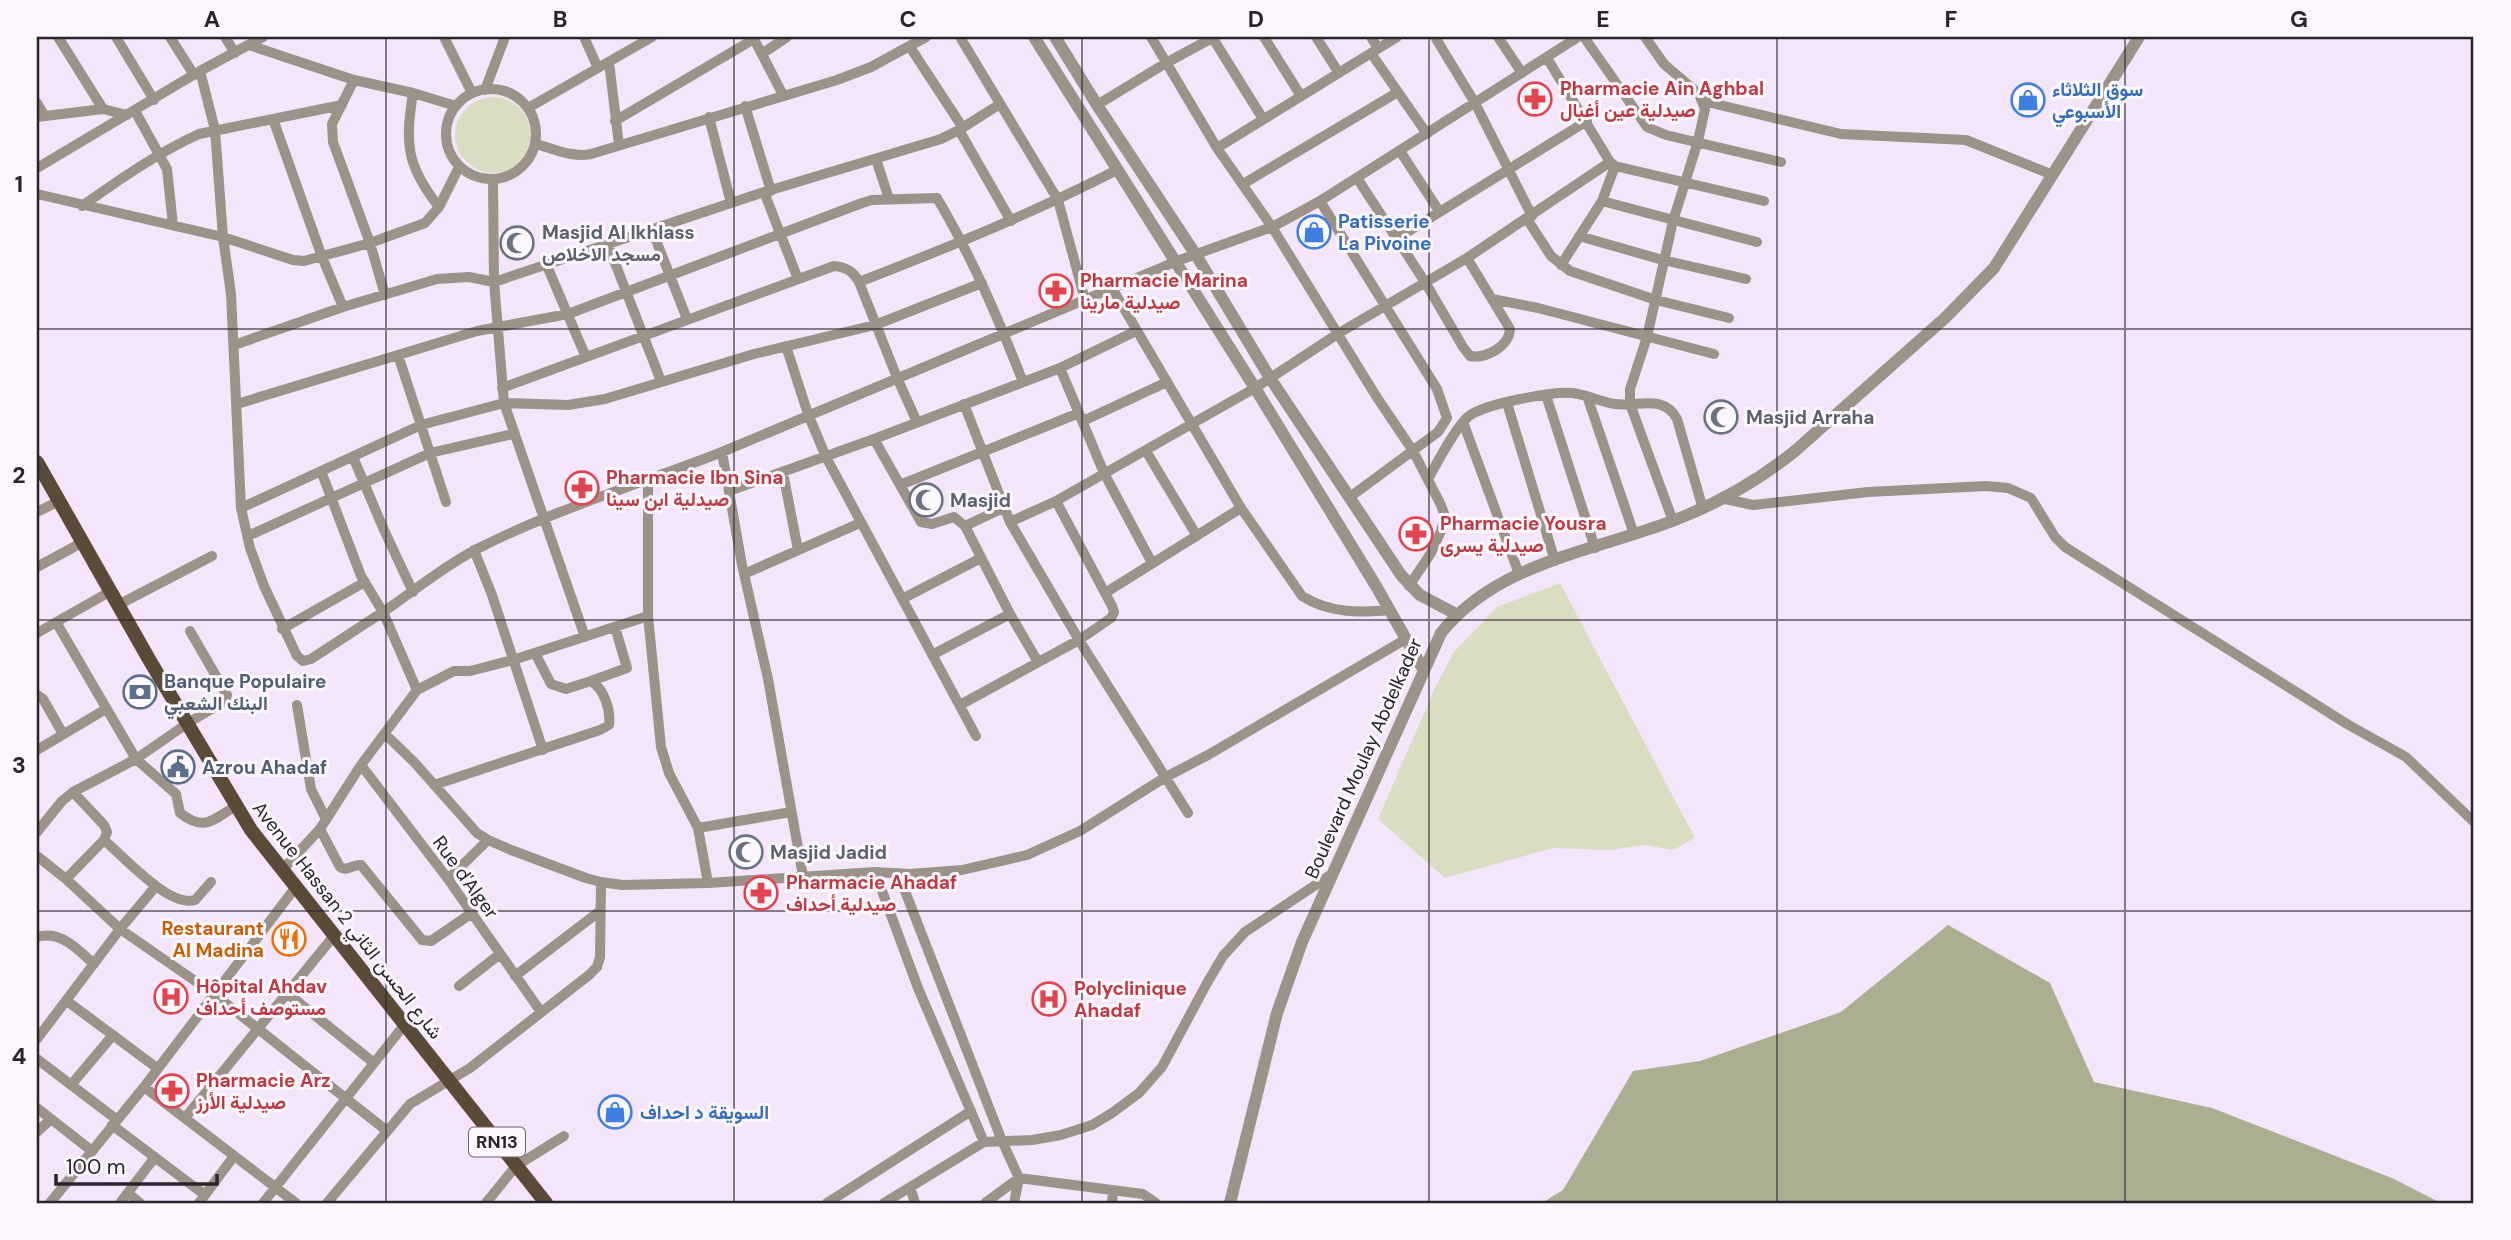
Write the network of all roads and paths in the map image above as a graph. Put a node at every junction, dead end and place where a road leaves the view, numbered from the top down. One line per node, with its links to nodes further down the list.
1 (58, 37): 56 (street)
2 (116, 37): 46 (street)
3 (170, 37): 36 (street)
4 (226, 37): 30 (street)
5 (263, 37): 27 (street)
6 (444, 37): 43 (street)
7 (505, 37): 40 (street)
8 (584, 37): 35 (street)
9 (649, 37): 33 (street)
10 (787, 37): 31 (street)
11 (926, 37): 28 (street)
12 (960, 37): 50 (street)
13 (1034, 37): 79 (street)
14 (1055, 37): 52 (street)
15 (1151, 37): 34 (street)
16 (1213, 37): 34 (street); 61 (street)
17 (1264, 37): 45 (street)
18 (1316, 37): 37 (street)
19 (1371, 37): 29 (street)
20 (1397, 37): 29 (street)
21 (1435, 37): 49 (street)
22 (1498, 37): 38 (street)
23 (1581, 37): 32 (street); 67 (street)
24 (1645, 37): 47 (street)
25 (2139, 37): 80 (street, Boulevard Moulay Abdelkader)
26 (754, 38): 31 (street); 62 (street)
27 (249, 45): 30 (street); 39 (street)
28 (910, 47): 44 (street); 64 (street)
29 (1374, 50): 37 (street); 41 (street)
30 (235, 53): 36 (street)
31 (763, 53): 44 (street)
32 (1546, 58): 38 (street); 63 (street)
33 (609, 62): 35 (street); 62 (street)
34 (1166, 63): 52 (street); 70 (street)
35 (598, 68): 55 (street)
36 (197, 73): 46 (street); 65 (street)
37 (1339, 73): 45 (street)
38 (1522, 73): 49 (street)
39 (354, 80): 42 (street); 51 (street)
40 (485, 90): 43 (street); 55 (street)
41 (1398, 92): 66 (street); 84 (street)
42 (413, 93): 53 (street); 94 (street)
43 (472, 93): 53 (street)
44 (783, 95): 54 (street)
45 (1301, 96): 61 (street)
46 (154, 100): 57 (street)
47 (1703, 101): 67 (street); 80 (street)
48 (37, 103): 58 (street)
49 (1475, 103): 66 (street); 78 (street)
50 (1000, 104): 64 (street); 88 (street)
51 (342, 105): 60 (street); 108 (street)
52 (1097, 105): 110 (street)
53 (456, 106): 76 (street)
54 (745, 106): 59 (street); 85 (street)
55 (528, 108): 68 (street)
56 (103, 109): 57 (street); 58 (street)
57 (131, 113): 72 (street); 77 (street)
58 (41, 116)
59 (709, 117): 69 (street); 92 (street)
60 (273, 118): 65 (street); 111 (street)
61 (1263, 119): 70 (street)
62 (615, 121): 69 (street)
63 (1587, 121): 75 (street); 78 (street)
64 (961, 129): 73 (street); 98 (street)
65 (215, 130): 72 (street); 104 (street)
66 (1427, 134): 71 (street)
67 (1698, 141): 74 (street); 83 (street)
68 (536, 144): 69 (street); 82 (street)
69 (619, 145)
70 (1217, 148): 84 (street)
71 (1400, 150): 81 (street); 95 (street)
72 (161, 155): 93 (street); 99 (street)
73 (876, 159): 85 (street); 87 (street)
74 (1781, 162)
75 (1613, 164): 83 (street); 90 (street); 96 (street)
76 (459, 167): 82 (street); 94 (street)
77 (37, 168)
78 (1509, 168): 95 (street); 96 (street)
79 (1117, 170): 88 (street); 114 (street)
80 (2053, 174): 188 (street, Boulevard Moulay Abdelkader)
81 (1357, 178): 89 (street); 105 (street)
82 (493, 180): 120 (street)
83 (1684, 183): 91 (street); 97 (street)
84 (1243, 184): 100 (street)
85 (767, 192): 92 (street); 102 (street)
86 (37, 194): 93 (street)
87 (889, 199): 102 (street); 106 (street)
88 (1059, 200): 98 (street); 128 (street)
89 (1320, 201): 100 (street); 130 (street)
90 (1602, 201): 97 (street); 103 (street)
91 (1764, 201)
92 (732, 203): 101 (street)
93 (82, 206): 99 (street)
94 (439, 206): 108 (street)
95 (1438, 211): 105 (street)
96 (1530, 218): 112 (street); 115 (street)
97 (1673, 220): 107 (street); 113 (street)
98 (1011, 221): 106 (street)
99 (173, 225): 104 (street)
100 (1272, 227): 110 (street); 138 (street)
101 (652, 230): 109 (street); 117 (street)
102 (780, 235): 117 (street); 118 (street)
103 (1580, 236): 113 (street); 115 (street)
104 (223, 237): 111 (street); 142 (street)
105 (1396, 239): 122 (street)
106 (963, 242): 121 (street); 123 (street)
107 (1757, 242)
108 (370, 243): 111 (street); 126 (street)
109 (608, 245): 116 (street); 125 (street)
110 (1196, 255): 114 (street); 148 (street)
111 (322, 257): 131 (street)
112 (1467, 258): 122 (street); 127 (street)
113 (1663, 260): 119 (street); 129 (street)
114 (1177, 261): 124 (street); 154 (street)
115 (1561, 265): 129 (street)
116 (547, 266): 120 (street); 132 (street)
117 (670, 275): 125 (street); 134 (street)
118 (798, 279): 121 (street); 134 (street)
119 (1746, 279)
120 (494, 282): 126 (street); 136 (street)
121 (859, 282): 135 (street)
122 (1424, 282): 127 (street); 130 (street)
123 (982, 283): 135 (street); 140 (street)
124 (1112, 288): 128 (street); 137 (street)
125 (626, 293): 132 (street); 139 (street)
126 (385, 295): 131 (street)
127 (1492, 299): 141 (street)
128 (1085, 300): 140 (street)
129 (1656, 300): 133 (street); 141 (street)
130 (1384, 306): 138 (street); 171 (street)
131 (343, 307): 142 (street)
132 (568, 314): 136 (street); 146 (street)
133 (1729, 318)
134 (687, 319): 139 (street)
135 (875, 325): 143 (street); 149 (street)
136 (498, 328): 145 (street); 153 (street)
137 (1136, 331): 147 (street); 152 (street)
138 (1339, 333): 148 (street); 171 (street)
139 (644, 334): 146 (street); 150 (street)
140 (1004, 334): 149 (street); 151 (street)
141 (1647, 337): 144 (street); 157 (street)
142 (234, 345): 160 (street)
143 (786, 346): 150 (street); 162 (street)
144 (1714, 354)
145 (398, 355): 160 (street); 167 (street)
146 (585, 355): 153 (street)
147 (1059, 368): 151 (street); 163 (street)
148 (1270, 378): 154 (street); 186 (street)
149 (898, 380): 162 (street); 164 (street)
150 (661, 381): 158 (street)
151 (1023, 382): 161 (street)
152 (1167, 382): 163 (street); 166 (street)
153 (502, 388): 158 (street)
154 (1255, 388): 166 (street); 223 (street)
155 (1546, 395): 156 (street); 159 (street); 206 (street)
156 (1587, 396): 157 (street); 202 (street)
157 (1630, 397): 195 (street); 198 (street)
158 (504, 403): 167 (street); 168 (street)
159 (1507, 403): 165 (street); 211 (street)
160 (237, 404): 193 (street)
161 (964, 404): 164 (street); 173 (street)
162 (808, 414): 172 (street); 176 (street)
163 (1081, 417): 173 (street); 180 (street)
164 (917, 422): 169 (street)
165 (1463, 422): 181 (street); 215 (street)
166 (1190, 424): 170 (street); 194 (street)
167 (421, 425): 174 (street); 175 (street)
168 (513, 434): 174 (street); 197 (street)
169 (874, 439): 176 (street); 184 (street)
170 (1146, 451): 180 (street); 204 (street)
171 (1413, 451): 181 (street); 186 (street)
172 (722, 452): 182 (street); 185 (street)
173 (983, 452): 184 (street); 192 (street)
174 (430, 453): 183 (street); 191 (street)
175 (353, 457): 178 (street); 183 (street)
176 (826, 457): 179 (street); 200 (street)
177 (37, 462): 189 (main road, Avenue Hassan 2 شارع الحسن الثاني / RN13)
178 (321, 471): 187 (street); 193 (street)
179 (783, 473): 185 (street); 208 (street)
180 (1104, 473): 190 (street); 212 (street)
181 (1427, 479): 217 (street)
182 (648, 481): 197 (street); 227 (street)
183 (365, 484): 187 (street); 219 (street)
184 (900, 485): 201 (street)
185 (729, 491): 214 (street)
186 (1350, 496): 217 (street)
187 (331, 498): 203 (street); 216 (street)
188 (1725, 499): 195 (street, Boulevard Moulay Abdelkader); 262 (street)
189 (60, 501): 196 (street); 205 (main road, Avenue Hassan 2 شارع الحسن الثاني / RN13)
190 (1056, 501): 199 (street); 220 (street)
191 (446, 502)
192 (1004, 507): 199 (street); 201 (street)
193 (241, 508): 203 (street)
194 (1241, 508): 204 (street); 223 (street)
195 (1703, 509): 198 (street, Boulevard Moulay Abdelkader)
196 (37, 512)
197 (543, 518): 207 (street); 233 (street)
198 (1673, 521): 202 (street, Boulevard Moulay Abdelkader)
199 (1010, 522): 235 (street)
200 (860, 523): 208 (street); 221 (street)
201 (965, 526): 210 (street)
202 (1634, 534): 206 (street, Boulevard Moulay Abdelkader)
203 (248, 536): 230 (street)
204 (1197, 536): 212 (street)
205 (82, 541): 213 (street); 218 (main road, Avenue Hassan 2 شارع الحسن الثاني / RN13)
206 (1595, 548): 211 (street, Boulevard Moulay Abdelkader)
207 (474, 550): 219 (street); 238 (street)
208 (798, 550): 214 (street)
209 (212, 556): 222 (street)
210 (981, 558): 221 (street); 225 (street)
211 (1555, 561): 215 (street, Boulevard Moulay Abdelkader)
212 (1152, 563): 220 (street)
213 (37, 567)
214 (744, 574): 259 (street)
215 (1519, 574): 226 (street, Boulevard Moulay Abdelkader)
216 (365, 582): 224 (street); 230 (street)
217 (1409, 586): 226 (street)
218 (111, 592): 222 (main road, Avenue Hassan 2 شارع الحسن الثاني / RN13); 228 (street)
219 (413, 592): 224 (street)
220 (1105, 593): 235 (street)
221 (902, 599): 237 (street)
222 (118, 605): 247 (main road, Avenue Hassan 2 شارع الحسن الثاني / RN13)
223 (1390, 610): 234 (street)
224 (383, 612): 230 (street); 242 (street)
225 (1010, 614): 237 (street); 239 (street)
226 (1456, 614): 240 (street, Boulevard Moulay Abdelkader)
227 (649, 617): 229 (street); 264 (street)
228 (55, 622): 232 (street); 246 (street)
229 (615, 627): 233 (street); 241 (street)
230 (282, 629)
231 (190, 631): 247 (street)
232 (37, 633)
233 (584, 637): 236 (street)
234 (1406, 639): 240 (street); 255 (street)
235 (1079, 640): 239 (street); 255 (street)
236 (535, 653): 238 (street); 241 (street)
237 (932, 655): 245 (street)
238 (513, 660): 242 (street); 252 (street)
239 (1038, 662): 245 (street)
240 (1423, 668): 272 (street, Boulevard Moulay Abdelkader)
241 (591, 681): 252 (street)
242 (417, 690): 249 (street)
243 (37, 695): 248 (street)
244 (297, 705): 261 (street)
245 (960, 705): 250 (street)
246 (106, 709): 248 (street); 253 (street)
247 (188, 723): 253 (street); 258 (main road, Avenue Hassan 2 شارع الحسن الثاني / RN13)
248 (63, 734): 251 (street)
249 (385, 734): 254 (street); 256 (street)
250 (976, 736)
251 (37, 750)
252 (543, 750): 256 (street)
253 (136, 759): 257 (street); 258 (street)
254 (360, 765): 261 (street); 275 (street, Rue d'Alger)
255 (1164, 778): 260 (street); 271 (street)
256 (434, 785): 267 (street)
257 (73, 792): 265 (street); 266 (street)
258 (236, 806): 269 (main road, Avenue Hassan 2 شارع الحسن الثاني / RN13)
259 (791, 812): 264 (street); 273 (street)
260 (1188, 813)
261 (326, 818): 263 (street)
262 (2474, 821)
263 (320, 828): 269 (street); 282 (street)
264 (698, 828): 278 (street)
265 (37, 832)
266 (104, 839): 274 (street); 279 (street)
267 (488, 840): 275 (street); 277 (street)
268 (37, 856): 274 (street)
269 (282, 870): 280 (main road, Avenue Hassan 2 شارع الحسن الثاني / RN13)
270 (875, 872): 271 (street); 273 (street); 306 (street)
271 (898, 873): 313 (street)
272 (1332, 874): 313 (street); 340 (street, Boulevard Moulay Abdelkader)
273 (803, 876): 278 (street)
274 (66, 879): 283 (street)
275 (448, 879): 282 (street, Rue d'Alger)
276 (211, 882): 279 (street)
277 (601, 882): 278 (street); 281 (street)
278 (708, 883)
279 (156, 886): 283 (street)
280 (295, 887): 285 (main road, Avenue Hassan 2 شارع الحسن الثاني / RN13); 291 (street)
281 (600, 912): 288 (street); 293 (street)
282 (472, 913): 286 (street, Rue d'Alger)
283 (120, 929): 287 (street); 291 (street)
284 (37, 937): 287 (street)
285 (333, 937): 290 (street); 294 (main road, Avenue Hassan 2 شارع الحسن الثاني / RN13)
286 (500, 954): 288 (street, Rue d'Alger); 289 (street)
287 (94, 964): 292 (street)
288 (515, 976): 293 (street, Rue d'Alger)
289 (459, 986)
290 (287, 993): 295 (street); 299 (street)
291 (214, 995): 295 (street); 300 (street)
292 (67, 1001): 296 (street); 297 (street)
293 (541, 1012): 301 (street)
294 (405, 1024): 299 (street); 301 (main road, Avenue Hassan 2 شارع الحسن الثاني / RN13)
295 (258, 1029): 304 (street); 307 (street)
296 (113, 1035): 300 (street); 302 (street)
297 (37, 1039)
298 (37, 1059): 302 (street)
299 (374, 1063): 304 (street)
300 (157, 1068): 303 (street)
301 (448, 1081): 310 (street); 318 (main road, Avenue Hassan 2 شارع الحسن الثاني / RN13)
302 (71, 1085): 309 (street)
303 (144, 1087): 307 (street); 309 (street)
304 (346, 1099): 310 (street); 321 (street)
305 (37, 1108): 308 (street)
306 (971, 1111): 314 (street); 333 (street)
307 (186, 1118): 316 (street)
308 (51, 1119): 311 (street); 315 (street)
309 (114, 1122): 315 (street); 317 (street)
310 (387, 1131): 331 (street)
311 (37, 1132)
312 (564, 1136): 318 (street)
313 (1002, 1141): 314 (street); 319 (street)
314 (984, 1142): 320 (street)
315 (92, 1151): 326 (street)
316 (234, 1156): 321 (street); 324 (street)
317 (155, 1157): 323 (street); 324 (street)
318 (516, 1166): 325 (main road, Avenue Hassan 2 شارع الحسن الثاني / RN13); 332 (street)
319 (1018, 1178): 322 (street); 336 (street); 337 (street)
320 (910, 1187): 334 (street); 335 (street)
321 (275, 1188): 329 (street); 330 (street)
322 (1113, 1191): 338 (street); 339 (street)
323 (128, 1193): 327 (street); 328 (street)
324 (202, 1199)
325 (539, 1200)
326 (50, 1203)
327 (120, 1203)
328 (140, 1203)
329 (263, 1203)
330 (296, 1203)
331 (329, 1203)
332 (485, 1203)
333 (827, 1203)
334 (884, 1203)
335 (915, 1203)
336 (985, 1203)
337 (1014, 1203)
338 (1112, 1203)
339 (1156, 1203)
340 (1230, 1203)

